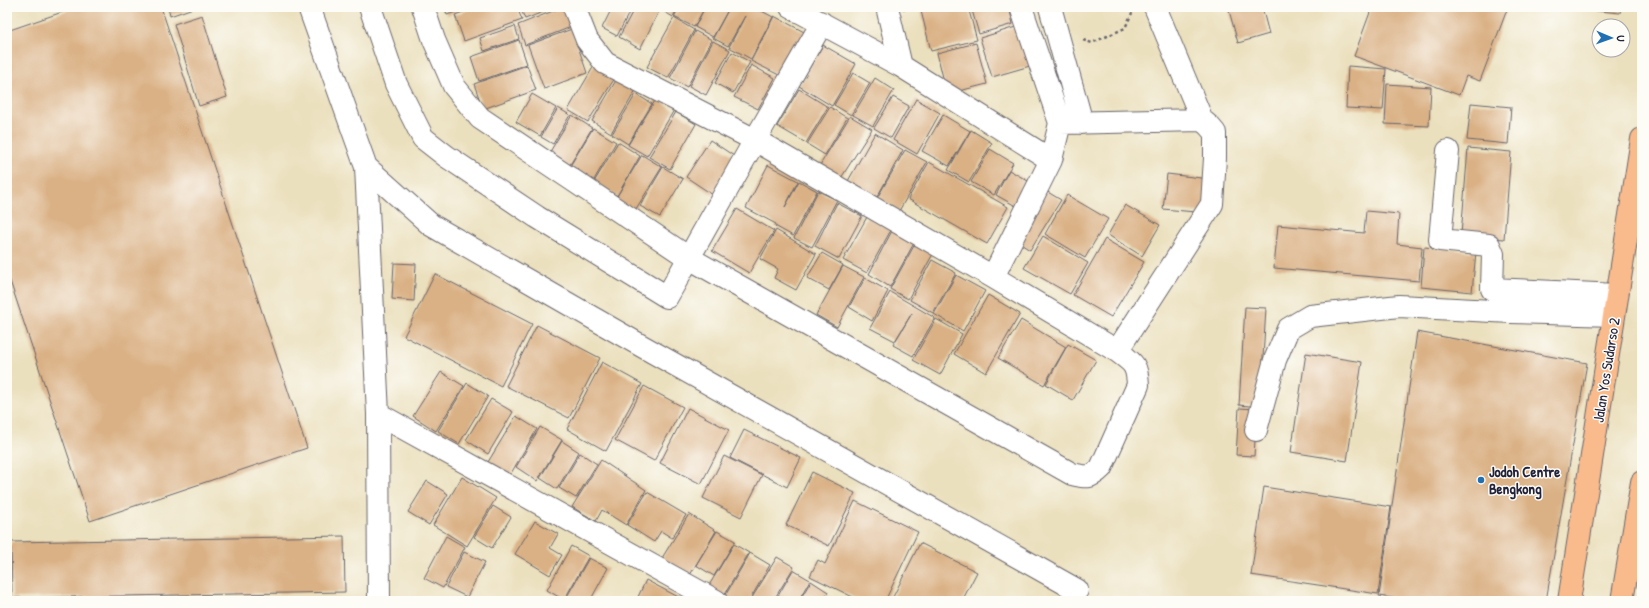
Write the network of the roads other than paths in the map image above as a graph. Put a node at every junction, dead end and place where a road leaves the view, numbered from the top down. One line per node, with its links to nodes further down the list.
1 (309, 7): 19 (street)
2 (370, 7): 20 (street)
3 (423, 7): 20 (street)
4 (574, 7): 16 (street)
5 (791, 7): 10 (street)
6 (887, 7): 11 (street)
7 (1021, 7): 13 (street)
8 (1050, 7): 14 (street)
9 (1155, 7): 12 (street)
10 (822, 23): 11 (street); 16 (street)
11 (901, 66): 18 (street)
12 (1202, 120): 14 (street); 23 (street)
13 (1060, 123): 14 (street); 18 (street)
14 (1082, 123)
15 (1642, 139): 22 (main road, Jalan Yos Sudarso 2)
16 (755, 140): 20 (street); 21 (street)
17 (1448, 151): 22 (street)
18 (1051, 160): 21 (street)
19 (366, 167): 24 (street); 27 (street)
20 (689, 258): 23 (street)
21 (993, 277): 23 (street)
22 (1616, 305): 25 (street); 30 (main road, Jalan Yos Sudarso 2)
23 (1117, 351)
24 (378, 414): 28 (street); 29 (street)
25 (1256, 430)
26 (1642, 482): 31 (main road)
27 (1077, 590)
28 (379, 601)
29 (716, 601)
30 (1569, 601)
31 (1622, 601)

